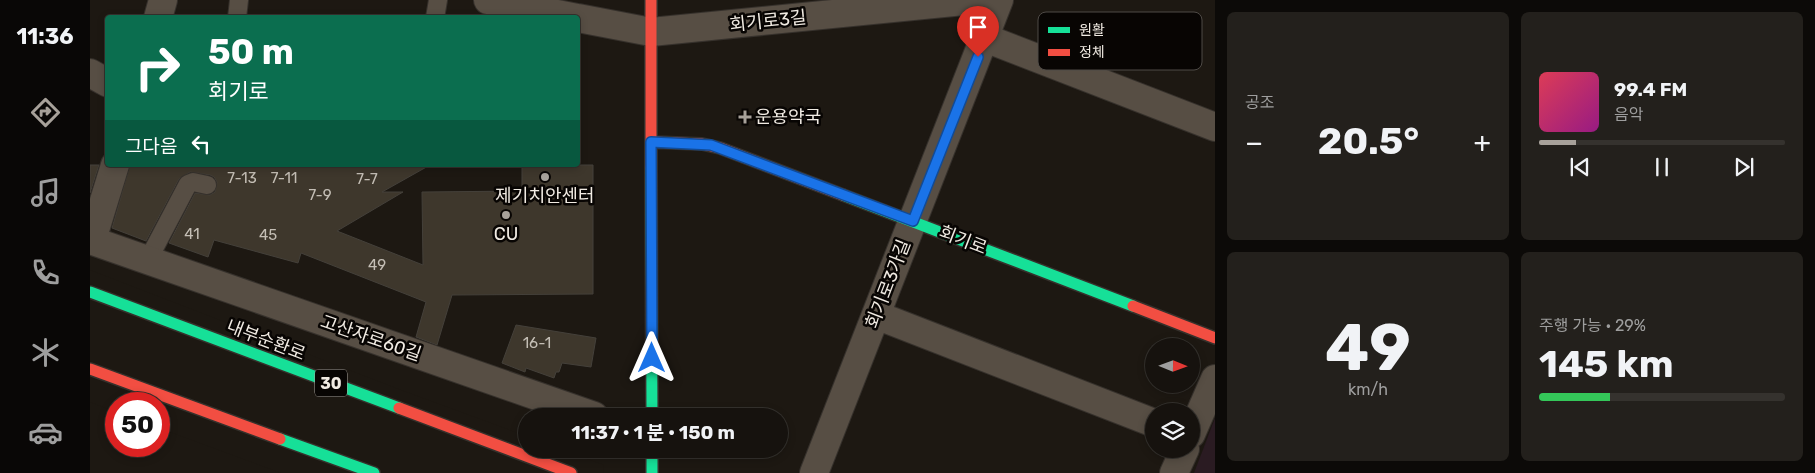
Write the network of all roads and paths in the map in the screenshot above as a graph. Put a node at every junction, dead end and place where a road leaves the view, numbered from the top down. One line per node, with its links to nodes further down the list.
1 (163, 0): 8 (street)
2 (239, 0): 9 (lane)
3 (438, 0): 10 (lane)
4 (651, 0): 13 (main road)
5 (974, 0): 13 (street, 회기로3길)
6 (1000, 0): 14 (street, 회기로3가길)
7 (501, 7): 11 (street, 회기로3길)
8 (159, 15)
9 (237, 15)
10 (436, 15)
11 (556, 15)
12 (580, 19): 13 (street, 회기로3길)
13 (651, 32): 20 (main road)
14 (985, 38): 15 (street); 23 (street, 회기로3가길)
15 (1038, 59)
16 (1068, 70): 19 (street)
17 (90, 73): 18 (street)
18 (105, 81)
19 (1215, 127)
20 (651, 142): 23 (main road, 회기로); 32 (main road)
21 (114, 167): 24 (street)
22 (208, 186): 25 (lane)
23 (913, 221): 27 (street, 회기로3가길); 28 (main road, 회기로)
24 (91, 240): 25 (street, 고산자로60길)
25 (148, 260): 31 (street, 고산자로60길)
26 (90, 292): 37 (main road, 내부순환로 / 30)
27 (876, 315): 34 (street); 38 (street, 회기로3가길)
28 (1215, 338)
29 (90, 369): 36 (main road)
30 (1215, 379): 33 (street)
31 (571, 408)
32 (652, 408)
33 (1200, 413)
34 (1145, 420)
35 (1181, 458): 39 (street)
36 (374, 473)
37 (571, 473)
38 (814, 473)
39 (1174, 473)

